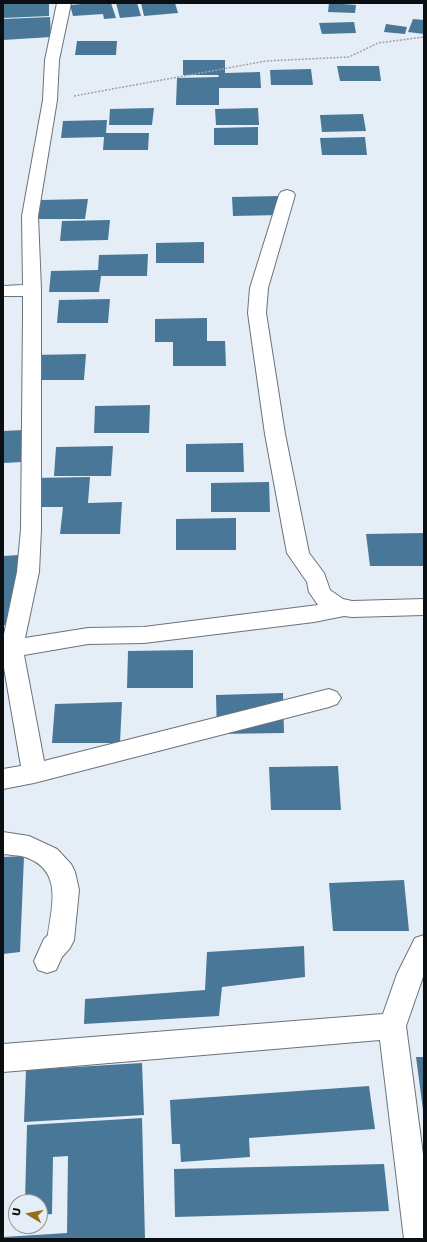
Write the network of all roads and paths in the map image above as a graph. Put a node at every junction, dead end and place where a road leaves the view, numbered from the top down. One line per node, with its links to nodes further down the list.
1 (64, 3): 3 (street)
2 (424, 37): 3 (path)
3 (50, 100): 5 (street)
4 (287, 195): 8 (street)
5 (32, 290): 6 (street); 9 (street)
6 (3, 291)
7 (424, 607): 8 (street)
8 (342, 608): 9 (street)
9 (7, 650): 11 (street)
10 (329, 698): 11 (street)
11 (34, 773): 12 (street)
12 (3, 779)
13 (3, 843): 15 (street)
14 (424, 947): 16 (street)
15 (47, 961)
16 (392, 1026): 17 (street); 18 (street)
17 (3, 1058)
18 (419, 1239)

